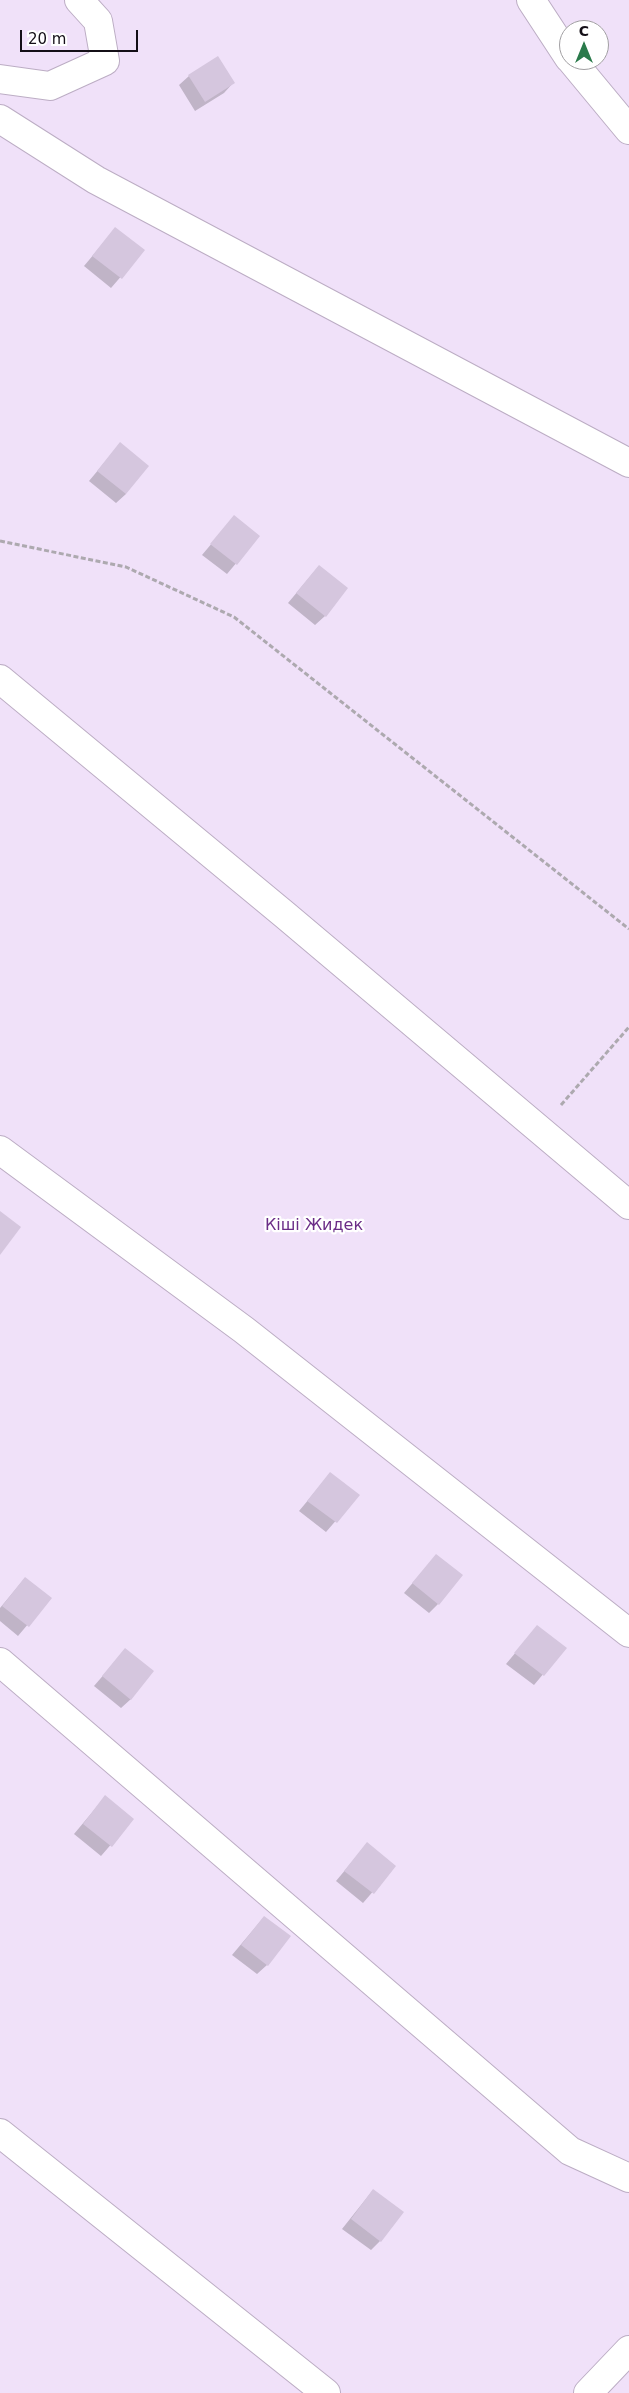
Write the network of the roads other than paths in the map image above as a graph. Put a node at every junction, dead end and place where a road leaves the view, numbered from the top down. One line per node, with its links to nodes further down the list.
1 (78, 0): 5 (street)
2 (531, 0): 3 (street)
3 (559, 42)
4 (579, 70): 7 (street)
5 (0, 79)
6 (0, 119): 8 (street)
7 (629, 130)
8 (629, 464)
9 (0, 679): 11 (street)
10 (0, 1150): 12 (street)
11 (629, 1205)
12 (629, 1633)
13 (0, 1662): 15 (street)
14 (0, 2134): 17 (street)
15 (629, 2178)
16 (629, 2350): 18 (street)
17 (326, 2393)
18 (588, 2393)

